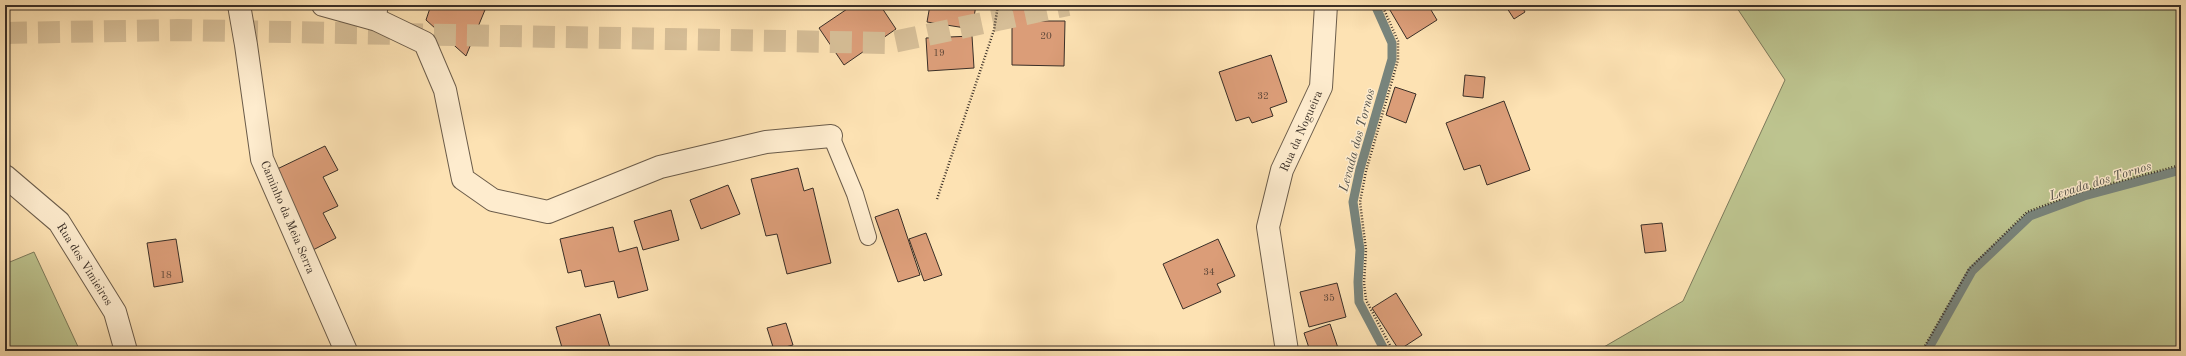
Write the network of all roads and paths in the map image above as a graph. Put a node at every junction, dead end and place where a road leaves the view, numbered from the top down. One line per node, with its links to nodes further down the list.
1 (239, 5): 13 (street, Caminho da Meia Serra)
2 (323, 5): 6 (street)
3 (998, 5): 10 (path)
4 (1326, 5): 14 (street, Rua da Nogueira)
5 (1382, 5): 15 (path)
6 (378, 13): 7 (street)
7 (831, 136): 11 (lane)
8 (2181, 165): 16 (path)
9 (5, 176): 12 (street, Rua dos Vimieiros)
10 (937, 199)
11 (868, 237)
12 (126, 351)
13 (346, 351)
14 (1287, 351)
15 (1392, 351)
16 (1922, 351)

